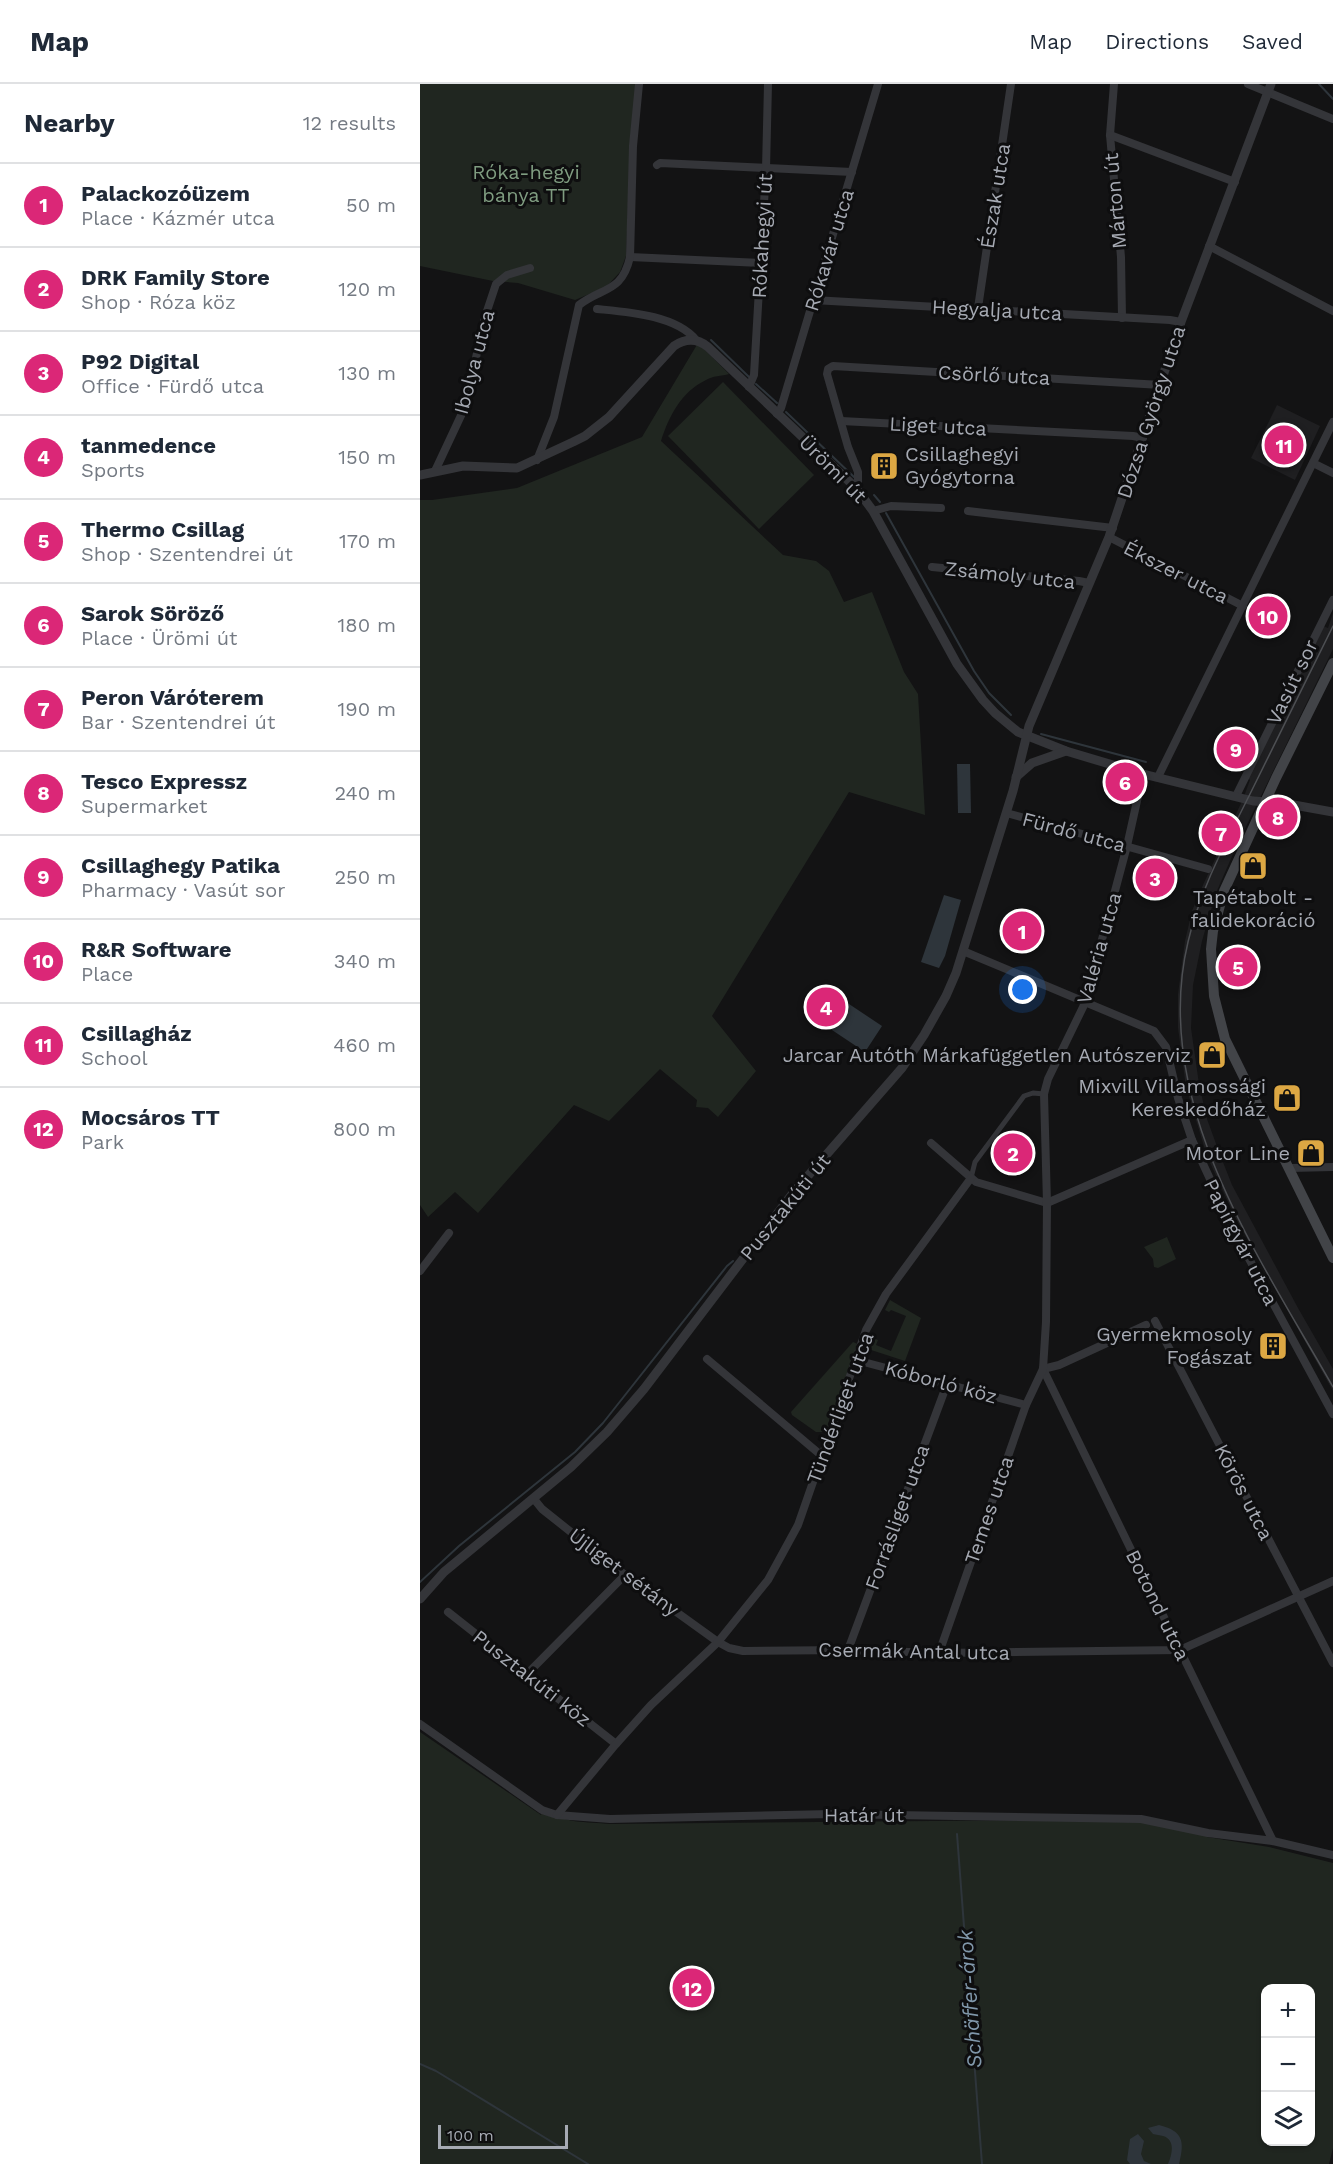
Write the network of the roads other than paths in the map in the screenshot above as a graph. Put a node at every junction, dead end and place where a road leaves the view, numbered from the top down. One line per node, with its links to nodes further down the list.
1 (639, 84): 15 (street)
2 (768, 84): 11 (street, Rókahegyi út)
3 (878, 84): 12 (street, Rókavár utca)
4 (1011, 84): 19 (street, Észak utca)
5 (1114, 84): 9 (street, Márton út)
6 (1248, 84): 7 (street)
7 (1270, 88): 8 (street); 13 (street, Dózsa György utca)
8 (1333, 119)
9 (1110, 135): 13 (street); 22 (street, Márton út)
10 (657, 165): 11 (street)
11 (766, 169): 12 (street); 16 (street, Rókahegyi út)
12 (852, 172): 18 (street, Rókavár utca)
13 (1235, 182): 14 (street, Dózsa György utca)
14 (1209, 246): 21 (street); 23 (street, Dózsa György utca)
15 (630, 257): 16 (street); 31 (street)
16 (761, 263): 26 (street, Rókahegyi út)
17 (530, 268): 33 (street, Ibolya utca)
18 (813, 300): 19 (street, Hegyalja utca); 27 (street, Rókavár utca)
19 (978, 308): 22 (street, Hegyalja utca)
20 (597, 309): 24 (street)
21 (1333, 311)
22 (1122, 318): 23 (street, Hegyalja utca)
23 (1181, 322): 25 (street, Dózsa György utca)
24 (696, 340): 26 (street, Ürömi út); 31 (street)
25 (1161, 385): 28 (street, Csörlő utca); 30 (street, Dózsa György utca)
26 (749, 387): 27 (street, Ürömi út)
27 (777, 414): 36 (street, Ürömi út)
28 (841, 421): 30 (street, Liget utca); 36 (street)
29 (1333, 422): 32 (street)
30 (1143, 438): 40 (street, Dózsa György utca)
31 (537, 460): 33 (street)
32 (1313, 463): 34 (street); 44 (street)
33 (435, 471): 35 (street)
34 (1333, 473)
35 (420, 475)
36 (856, 488): 38 (street, Ürömi út)
37 (941, 508): 38 (street)
38 (873, 511): 46 (street, Ürömi út)
39 (968, 511): 40 (street, Ékszer utca)
40 (1111, 533): 42 (street, Dózsa György utca); 44 (street, Ékszer utca)
41 (932, 567): 42 (street, Zsámoly utca)
42 (1089, 583): 46 (street, Dózsa György utca)
43 (1333, 600): 51 (street, Vasút sor)
44 (1243, 606): 50 (street)
45 (1333, 663): 52 (main road)
46 (1027, 737): 47 (street, Ürömi út); 49 (street, Pusztakúti út)
47 (1066, 751): 48 (street, Ürömi út); 49 (street)
48 (1143, 774): 50 (street, Ürömi út); 55 (street, Valéria utca)
49 (1016, 777): 57 (street, Pusztakúti út)
50 (1158, 777): 51 (street, Ürömi út)
51 (1236, 796): 52 (street, Ürömi út)
52 (1266, 801): 53 (street, Ürömi út); 63 (main road)
53 (1333, 812)
54 (1010, 814): 55 (street, Fürdő utca)
55 (1126, 846): 56 (street, Fürdő utca); 58 (street, Valéria utca)
56 (1208, 869)
57 (963, 951): 58 (street); 78 (street, Pusztakúti út)
58 (1085, 1003): 59 (street, Valéria utca); 60 (street, Papírgyár utca)
59 (1044, 1094): 64 (street); 65 (street, Valéria utca)
60 (1192, 1140): 65 (street); 76 (street, Papírgyár utca)
61 (931, 1143): 64 (street)
62 (1333, 1167): 63 (street)
63 (1290, 1168): 67 (main road)
64 (971, 1178): 65 (street); 72 (street, Tündérliget utca)
65 (1047, 1203): 73 (street, Valéria utca)
66 (449, 1233): 68 (street)
67 (1333, 1258)
68 (420, 1271)
69 (1155, 1321): 81 (street, Körös utca)
70 (1146, 1325): 73 (street)
71 (707, 1359): 77 (street)
72 (856, 1360): 74 (street, Kóborló köz); 77 (street, Tündérliget utca)
73 (1042, 1369): 75 (street, Temes utca); 86 (street, Botond utca)
74 (947, 1384): 75 (street, Kóborló köz); 85 (street, Forrásliget utca)
75 (1026, 1404): 87 (street, Temes utca)
76 (1333, 1413)
77 (822, 1456): 84 (street, Tündérliget utca)
78 (534, 1499): 79 (street, Újliget sétány); 82 (street, Pusztakúti út)
79 (625, 1575): 84 (street, Újliget sétány); 89 (street)
80 (1333, 1581): 81 (street, Csermák Antal utca)
81 (1298, 1597): 86 (street, Csermák Antal utca); 88 (street, Körös utca)
82 (420, 1599)
83 (448, 1612): 89 (street, Pusztakúti köz)
84 (718, 1642): 85 (street, Csermák Antal utca); 91 (street)
85 (848, 1650): 87 (street, Csermák Antal utca)
86 (1180, 1650): 87 (street, Csermák Antal utca); 93 (street, Botond utca)
87 (939, 1653)
88 (1333, 1663)
89 (527, 1674): 91 (street, Pusztakúti köz)
90 (420, 1724): 92 (street, Határ út)
91 (616, 1744): 92 (street)
92 (557, 1815): 93 (street, Határ út)
93 (1273, 1841): 94 (street, Határ út)
94 (1333, 1855)

